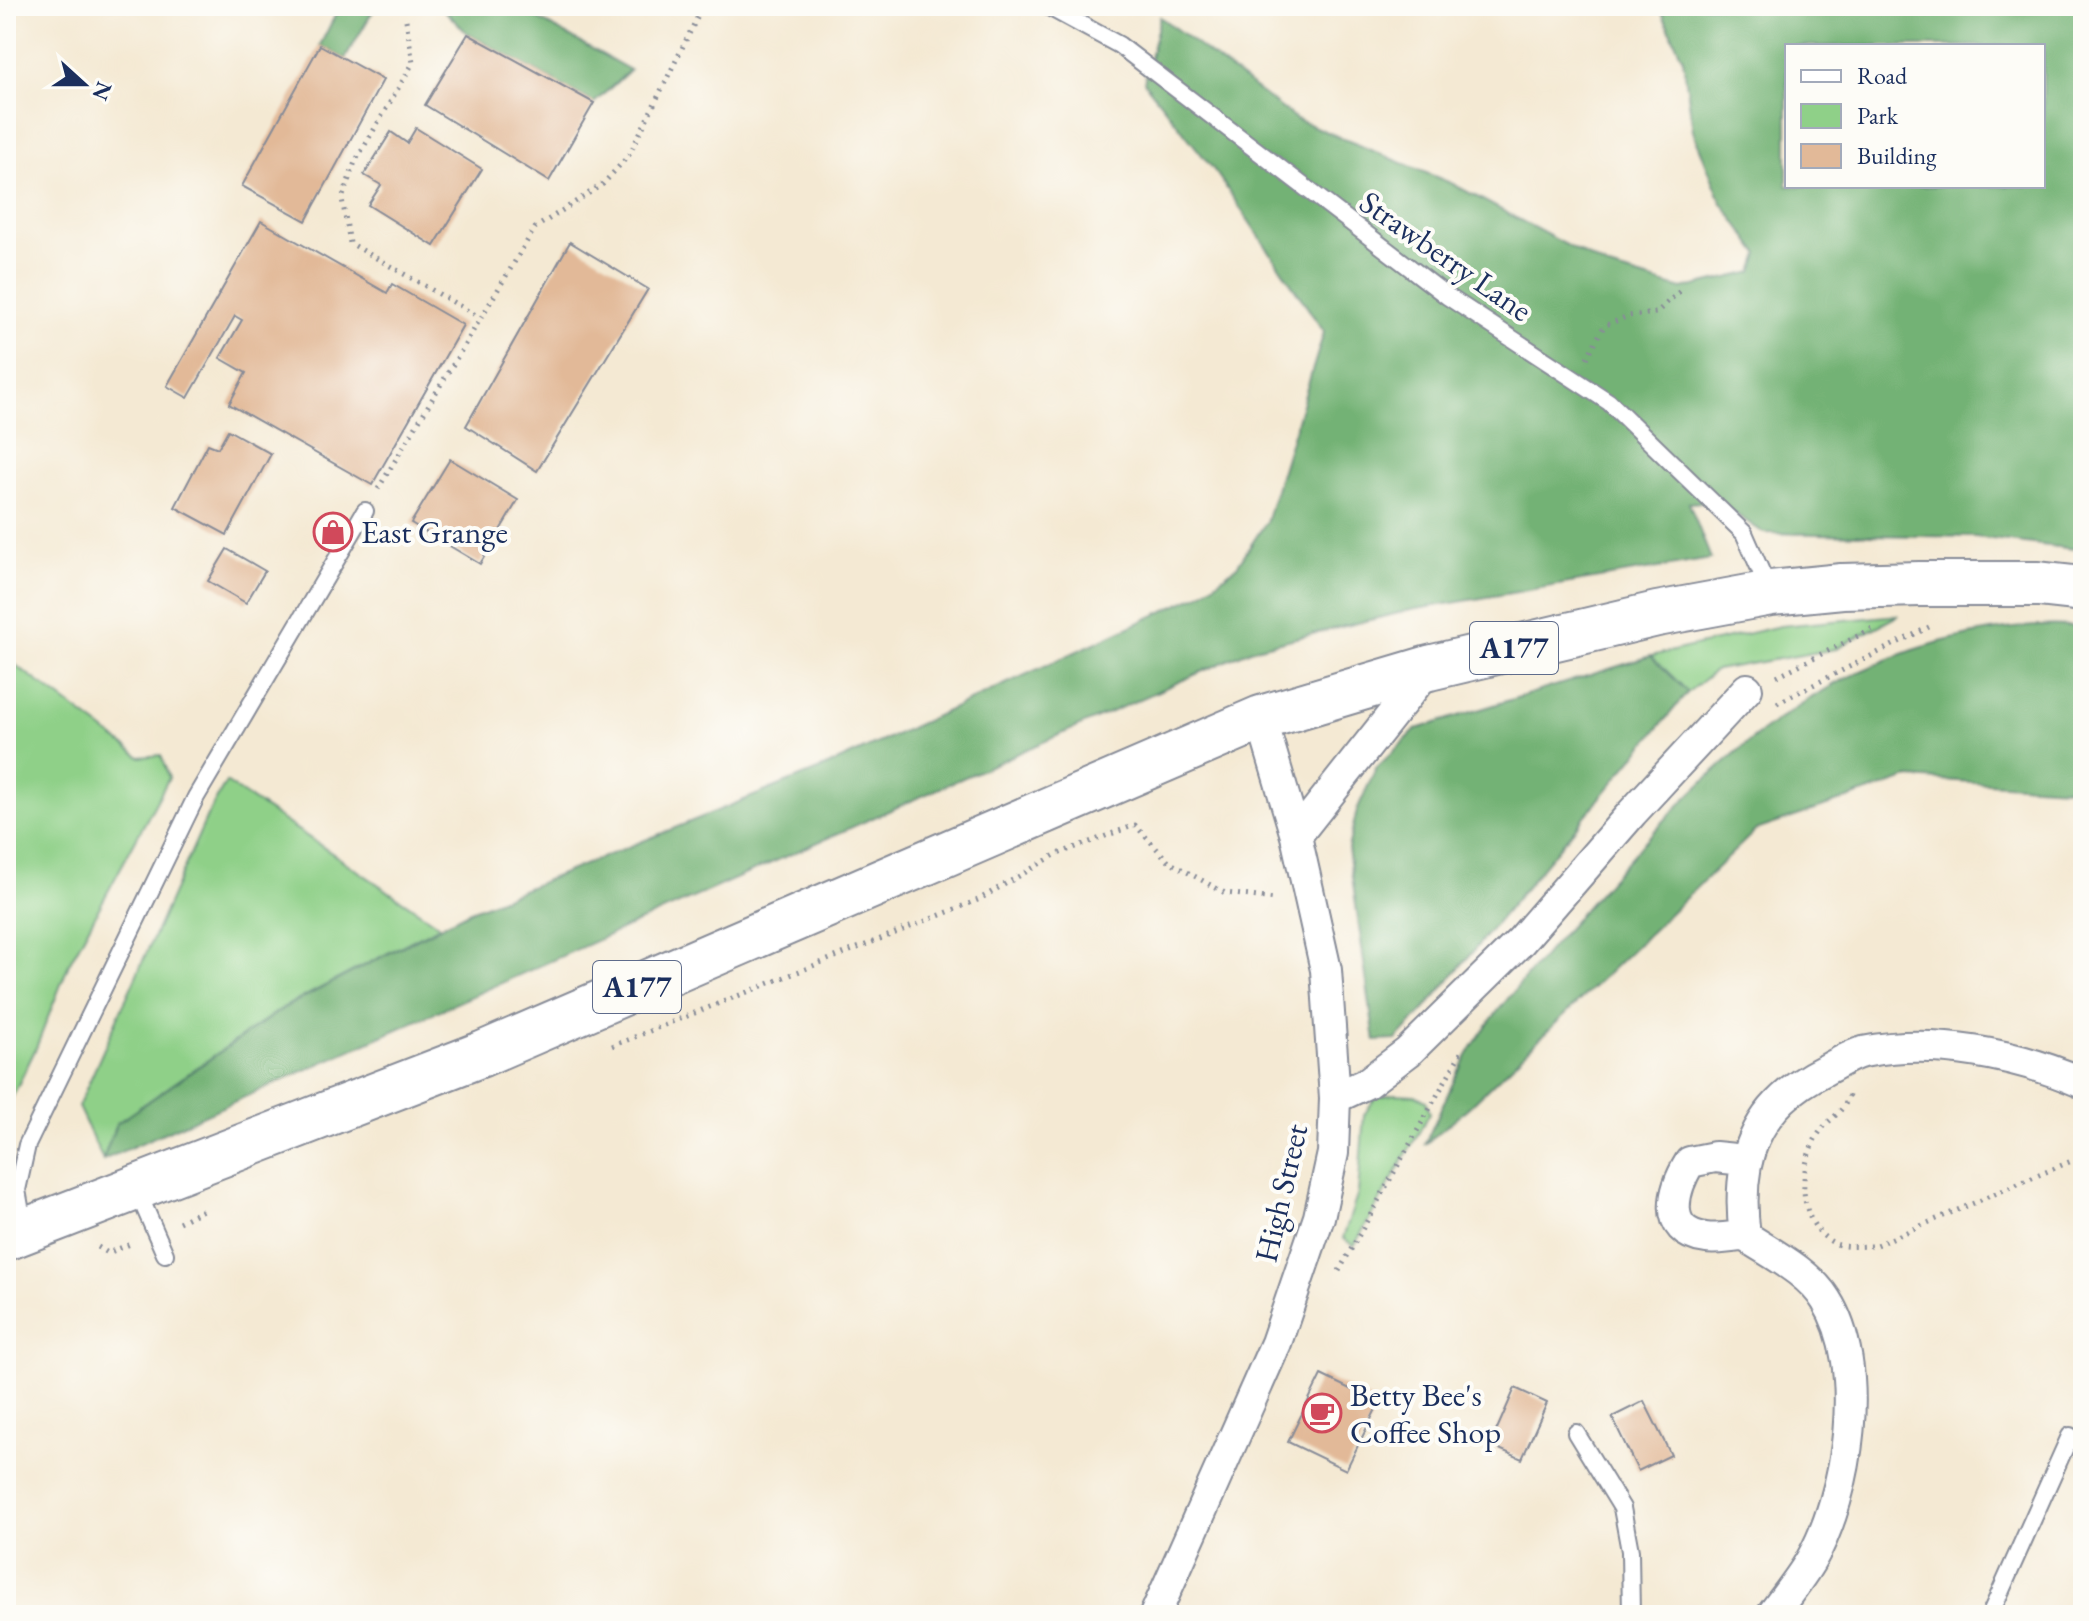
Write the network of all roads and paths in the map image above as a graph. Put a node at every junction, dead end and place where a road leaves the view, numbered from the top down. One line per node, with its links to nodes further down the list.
1 (703, 6): 5 (path)
2 (1047, 6): 6 (lane, Strawberry Lane)
3 (406, 20): 5 (path)
4 (1682, 289): 6 (path)
5 (479, 317): 7 (path)
6 (1573, 379): 10 (lane, Strawberry Lane)
7 (365, 511): 27 (lane)
8 (1920, 584): 9 (main road, A177); 10 (main road, A177); 13 (path)
9 (2083, 589)
10 (1771, 593): 12 (main road, A177)
11 (1934, 625): 13 (path)
12 (1429, 668): 14 (main road, A177); 15 (street)
13 (1757, 699): 21 (street)
14 (1261, 718): 15 (street, High Street); 24 (main road, A177)
15 (1296, 836): 16 (street, High Street)
16 (1308, 889): 18 (path); 21 (street, High Street)
17 (1468, 1040): 31 (path)
18 (602, 1050)
19 (1860, 1052): 20 (street); 22 (path); 23 (street)
20 (2083, 1083)
21 (1335, 1098): 31 (street, High Street)
22 (2083, 1156)
23 (1745, 1160): 29 (street); 29 (street)
24 (135, 1187): 26 (main road, A177); 28 (lane)
25 (209, 1207): 28 (path)
26 (76, 1209): 27 (main road, A177); 28 (path)
27 (15, 1234)
28 (156, 1234): 30 (lane)
29 (1745, 1236): 36 (street)
30 (165, 1254)
31 (1296, 1285): 34 (street, High Street)
32 (1576, 1433): 35 (lane)
33 (2070, 1436): 37 (lane)
34 (1155, 1615)
35 (1631, 1615)
36 (1772, 1615)
37 (1990, 1615)

